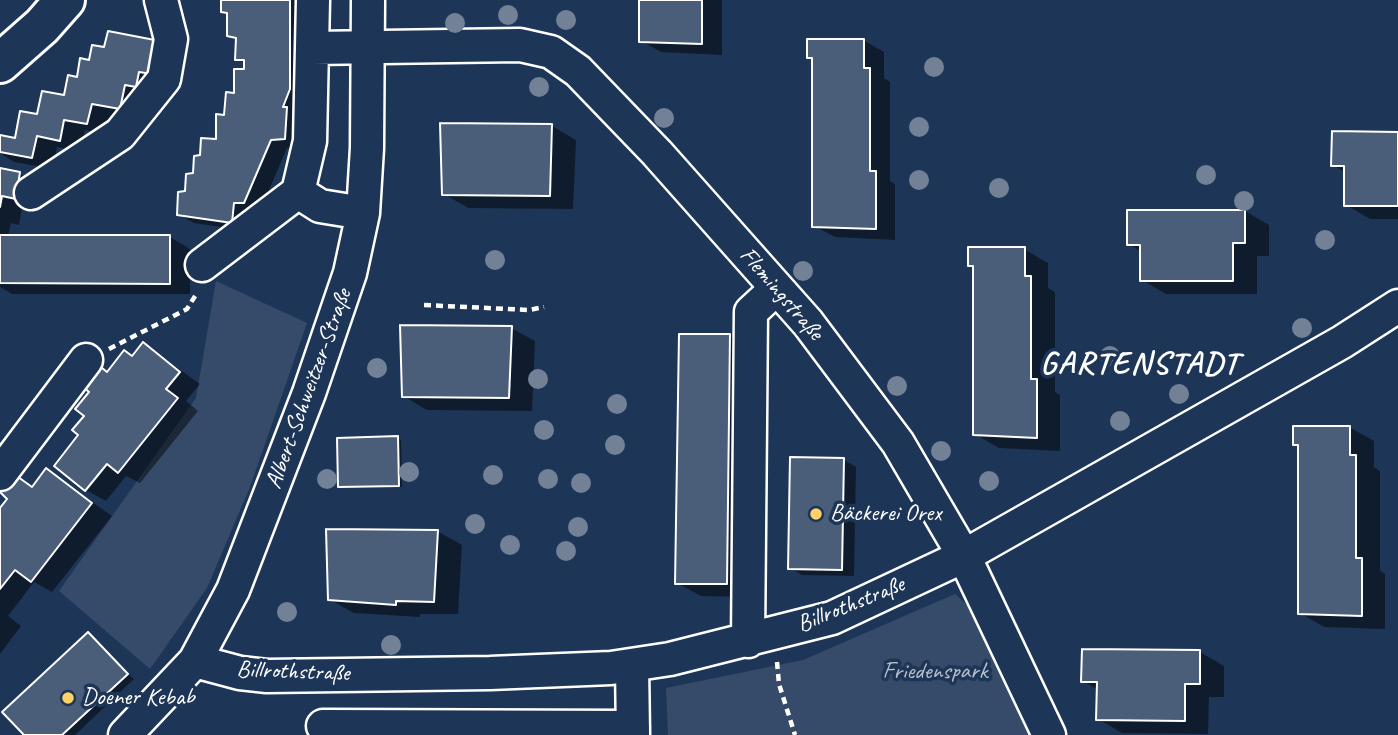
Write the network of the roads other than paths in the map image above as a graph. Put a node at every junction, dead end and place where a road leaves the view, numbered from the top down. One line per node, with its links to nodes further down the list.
1 (65, 0): 7 (main road)
2 (162, 0): 9 (street)
3 (313, 0): 6 (street)
4 (368, 0): 5 (street, Albert-Schweitzer-Straße)
5 (368, 46): 6 (street, Flemingstraße); 10 (street, Albert-Schweitzer-Straße); 12 (street, Flemingstraße)
6 (313, 48): 8 (street)
7 (0, 62)
8 (298, 192): 10 (street); 11 (street)
9 (31, 193)
10 (363, 213): 18 (street, Albert-Schweitzer-Straße)
11 (201, 276)
12 (777, 288): 16 (street, Flemingstraße); 17 (street)
13 (1398, 306): 16 (street, Billrothstraße)
14 (86, 360): 15 (street)
15 (0, 474)
16 (964, 556): 17 (street, Billrothstraße); 24 (street, Flemingstraße)
17 (761, 638): 19 (street, Billrothstraße)
18 (195, 661): 20 (street, Billrothstraße); 23 (street, Albert-Schweitzer-Straße)
19 (632, 665): 20 (street, Billrothstraße); 22 (street)
20 (322, 675): 21 (street)
21 (323, 730): 22 (street)
22 (633, 731)
23 (125, 735)
24 (1049, 735)

